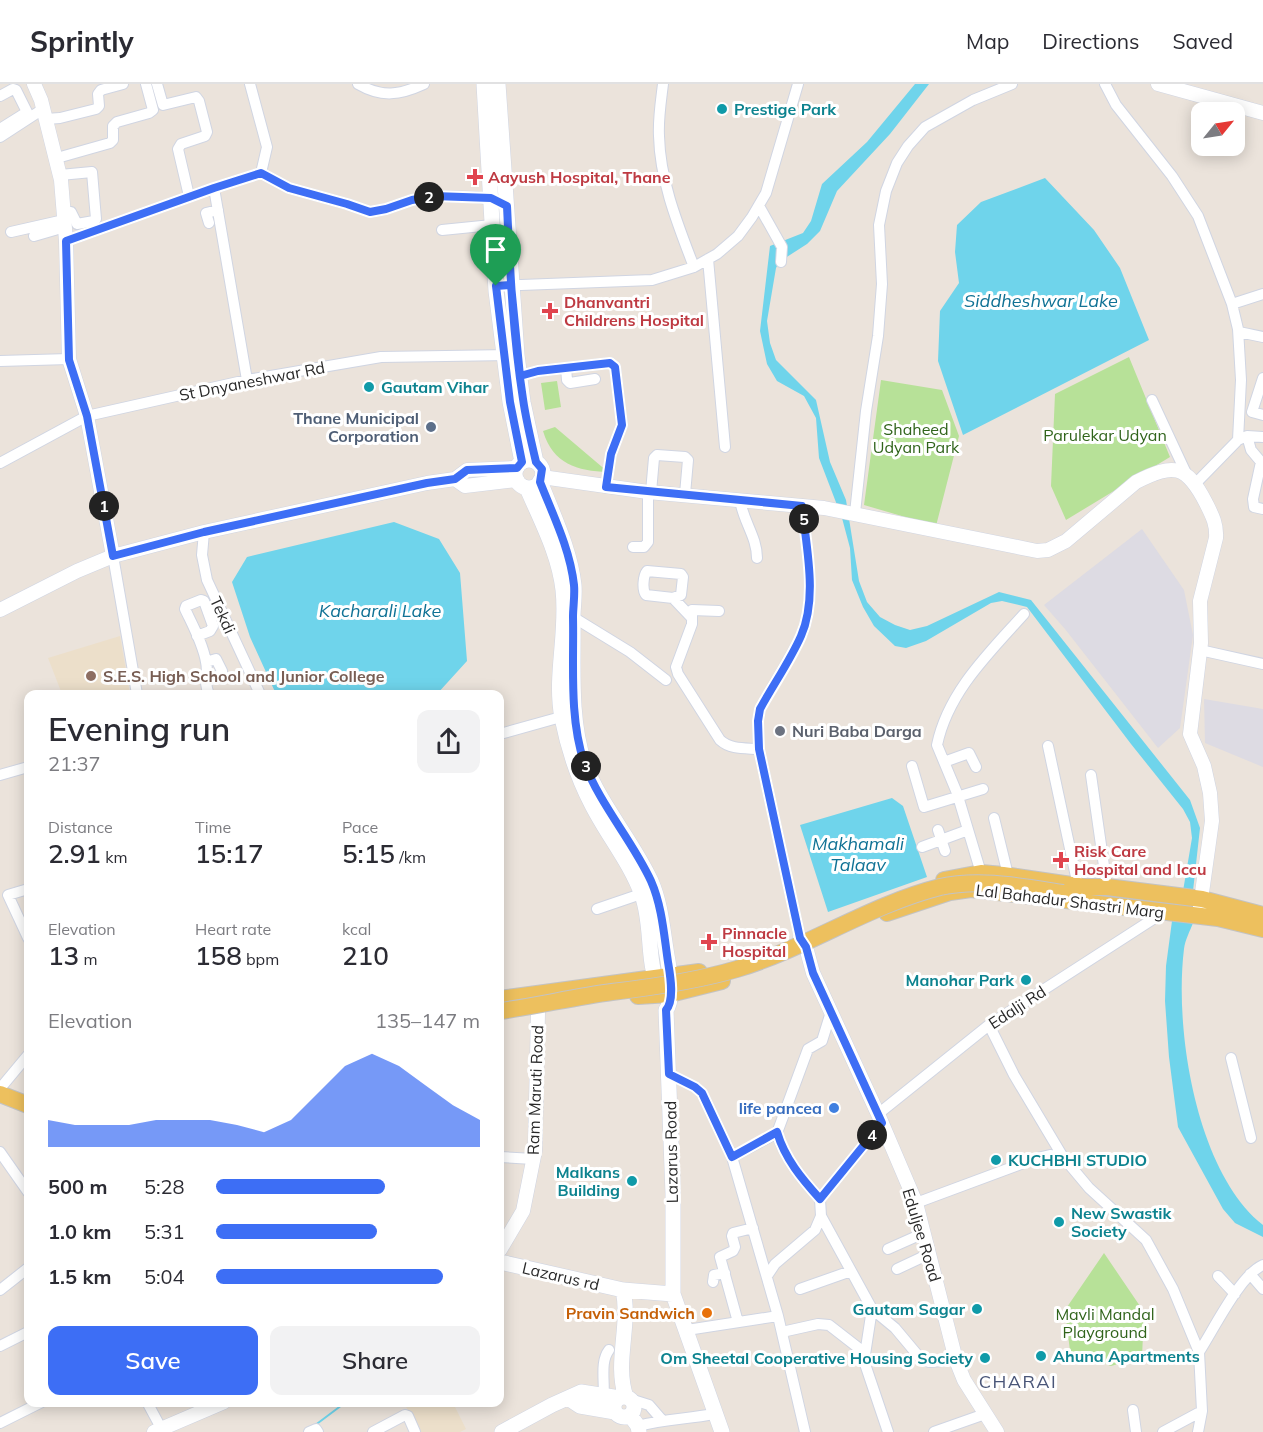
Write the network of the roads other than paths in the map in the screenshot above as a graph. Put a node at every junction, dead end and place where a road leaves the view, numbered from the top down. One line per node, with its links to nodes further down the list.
1 (34, 84): 18 (street)
2 (123, 84): 18 (street)
3 (146, 84): 21 (street)
4 (157, 84): 25 (street)
5 (250, 84): 22 (street)
6 (359, 84): 7 (street)
7 (424, 84)
8 (484, 84): 16 (main road)
9 (498, 84): 16 (main road)
10 (663, 84): 39 (street)
11 (798, 84): 28 (street)
12 (1012, 84): 68 (street)
13 (1105, 84): 42 (street)
14 (1158, 84): 17 (street)
15 (0, 96): 19 (street)
16 (493, 112): 26 (main road); 27 (main road)
17 (1263, 113)
18 (44, 114): 20 (street); 21 (street)
19 (0, 129)
20 (0, 136)
21 (57, 158): 23 (street)
22 (261, 173): 24 (street); 26 (street)
23 (60, 175): 31 (street); 31 (street)
24 (214, 188): 25 (street); 29 (street)
25 (189, 196): 36 (street)
26 (491, 198): 27 (street); 32 (main road)
27 (507, 206): 40 (main road)
28 (759, 206): 37 (street); 38 (street)
29 (218, 210): 30 (street); 52 (street)
30 (206, 213)
31 (64, 219): 34 (street); 35 (street); 36 (street)
32 (492, 225): 33 (street); 40 (main road)
33 (442, 230)
34 (11, 232)
35 (34, 236)
36 (66, 241): 46 (street)
37 (708, 259): 39 (street); 58 (street)
38 (781, 262)
39 (694, 267): 40 (street)
40 (503, 285): 45 (main road)
41 (1263, 294): 42 (street)
42 (1232, 304): 43 (street)
43 (1239, 332): 44 (street); 57 (street)
44 (1263, 337)
45 (510, 355): 50 (main road); 52 (street, St Dnyaneshwar Rd); 60 (main road)
46 (69, 360): 47 (street); 55 (street)
47 (0, 361)
48 (584, 366): 49 (street); 49 (street); 62 (street)
49 (566, 368): 50 (street)
50 (520, 376): 60 (main road)
51 (1263, 378): 54 (street)
52 (247, 380): 55 (street, St Dnyaneshwar Rd)
53 (1152, 400): 61 (street)
54 (1263, 415)
55 (87, 416): 59 (street, St Dnyaneshwar Rd); 71 (street)
56 (1263, 437): 57 (street)
57 (1242, 438): 61 (street); 67 (street)
58 (725, 447)
59 (0, 463)
60 (529, 474): 62 (street); 69 (street); 79 (main road); 81 (main road)
61 (1191, 478): 68 (street); 82 (street)
62 (606, 487): 63 (street)
63 (649, 492): 64 (street); 64 (street); 70 (street)
64 (685, 494): 65 (street)
65 (740, 500): 66 (street); 72 (street)
66 (802, 506): 68 (street); 91 (street)
67 (1263, 509)
68 (855, 513)
69 (204, 532): 71 (street); 87 (street, Tekdi)
70 (633, 548)
71 (113, 556): 75 (street); 85 (street)
72 (757, 558)
73 (689, 574): 77 (street)
74 (673, 598): 77 (street)
75 (0, 610)
76 (719, 611): 77 (street)
77 (691, 613): 91 (street)
78 (1024, 614): 92 (street)
79 (573, 617): 81 (main road); 84 (street)
80 (197, 636): 86 (street)
81 (569, 638): 88 (main road)
82 (1200, 650): 83 (street); 111 (street)
83 (1263, 664)
84 (666, 680)
85 (136, 690)
86 (207, 690)
87 (258, 690)
88 (568, 715): 89 (street); 102 (main road)
89 (504, 733)
90 (1048, 746): 109 (street)
91 (759, 749): 117 (street)
92 (944, 762): 94 (street); 99 (street)
93 (912, 766): 99 (street)
94 (976, 767)
95 (24, 768): 96 (street)
96 (0, 775)
97 (1091, 775): 109 (street)
98 (983, 789): 99 (street)
99 (958, 797): 101 (street)
100 (994, 818): 107 (street)
101 (968, 830): 103 (street); 106 (street)
102 (617, 835): 110 (main road); 118 (main road)
103 (940, 835): 104 (street); 105 (street)
104 (922, 847)
105 (945, 851)
106 (981, 873): 107 (main road, Lal Bahadur Shastri Marg); 117 (main road, Lal Bahadur Shastri Marg)
107 (1008, 875): 109 (main road, Lal Bahadur Shastri Marg)
108 (24, 890): 115 (street)
109 (1095, 893): 111 (main road, Lal Bahadur Shastri Marg); 113 (main road, Lal Bahadur Shastri Marg); 117 (main road, Lal Bahadur Shastri Marg); 122 (main road, bridge)
110 (641, 894): 112 (street); 118 (main road)
111 (1200, 908): 113 (main road, Lal Bahadur Shastri Marg); 114 (main road, Lal Bahadur Shastri Marg); 116 (main road, Lal Bahadur Shastri Marg)
112 (597, 909)
113 (1164, 912): 126 (street, Edalji Rd)
114 (1263, 915)
115 (24, 929)
116 (1263, 929)
117 (803, 943): 118 (main road, Lal Bahadur Shastri Marg); 121 (main road, Lal Bahadur Shastri Marg); 124 (street, Eduljee Road)
118 (662, 976): 119 (main road, Lal Bahadur Shastri Marg); 121 (main road, Lazarus Road)
119 (534, 994): 120 (main road, Lal Bahadur Shastri Marg); 123 (street, Ram Maruti Road)
120 (504, 998)
121 (666, 999): 123 (main road, Lal Bahadur Shastri Marg); 129 (main road, Lazarus Road)
122 (504, 1010)
123 (538, 1012): 125 (main road, Lal Bahadur Shastri Marg); 140 (street, Ram Maruti Road)
124 (831, 1012): 133 (street, Eduljee Road); 134 (street)
125 (504, 1016)
126 (989, 1025): 133 (street, Edalji Rd); 139 (street)
127 (1231, 1058): 135 (street)
128 (24, 1060): 130 (street)
129 (669, 1074): 138 (street); 165 (main road, Lazarus Road)
130 (1, 1087): 131 (main road); 132 (main road)
131 (24, 1093)
132 (24, 1102)
133 (880, 1119): 142 (street, Edalji Rd); 143 (street, Eduljee Road)
134 (777, 1132): 138 (street); 142 (street)
135 (1251, 1138)
136 (0, 1152): 141 (street)
137 (504, 1156): 140 (street)
138 (732, 1157): 145 (street)
139 (1063, 1157): 143 (street); 176 (street)
140 (533, 1159): 147 (street, Ram Maruti Road)
141 (24, 1185)
142 (820, 1199): 144 (street)
143 (916, 1203): 146 (street, Eduljee Road)
144 (821, 1216): 154 (street); 158 (street)
145 (753, 1228): 155 (street); 158 (street)
146 (924, 1233): 148 (street); 149 (street, Eduljee Road)
147 (504, 1243)
148 (888, 1249)
149 (929, 1254): 152 (street); 178 (street, Eduljee Road)
150 (504, 1263): 163 (main road, Lazarus rd)
151 (1263, 1264): 156 (street)
152 (897, 1269)
153 (24, 1271): 162 (street)
154 (851, 1271): 160 (street); 168 (street)
155 (725, 1273): 159 (street); 170 (street)
156 (1250, 1274): 161 (street); 166 (street)
157 (1218, 1275): 166 (street)
158 (767, 1276): 169 (street)
159 (713, 1282)
160 (800, 1289)
161 (1263, 1289)
162 (0, 1290)
163 (622, 1290): 164 (main road, Lazarus rd); 167 (main road)
164 (639, 1293): 165 (main road, Lazarus rd); 167 (main road)
165 (673, 1294): 171 (main road)
166 (1235, 1294): 176 (street)
167 (626, 1305): 184 (main road)
168 (872, 1309): 177 (street); 178 (street)
169 (778, 1316): 170 (street); 172 (street)
170 (738, 1322): 171 (street)
171 (687, 1330): 185 (main road)
172 (782, 1332): 177 (street); 196 (street)
173 (24, 1334): 174 (street)
174 (0, 1346)
175 (609, 1350): 184 (street)
176 (1199, 1352): 183 (street)
177 (865, 1353): 197 (street)
178 (956, 1360): 186 (street, Eduljee Road)
179 (32, 1407): 188 (street)
180 (149, 1407): 189 (street)
181 (213, 1407): 189 (street)
182 (1133, 1410): 200 (street)
183 (1202, 1411): 201 (street); 202 (street)
184 (623, 1412): 187 (street); 187 (street); 194 (main road)
185 (714, 1414): 187 (street); 195 (main road)
186 (985, 1414): 198 (street); 199 (street, Eduljee Road)
187 (662, 1420)
188 (0, 1423)
189 (160, 1431)
190 (309, 1432): 191 (street)
191 (318, 1432)
192 (373, 1432): 193 (street)
193 (415, 1432)
194 (502, 1432)
195 (723, 1432)
196 (805, 1432)
197 (888, 1432)
198 (934, 1432)
199 (998, 1432)
200 (1136, 1432)
201 (1163, 1432)
202 (1198, 1432)

